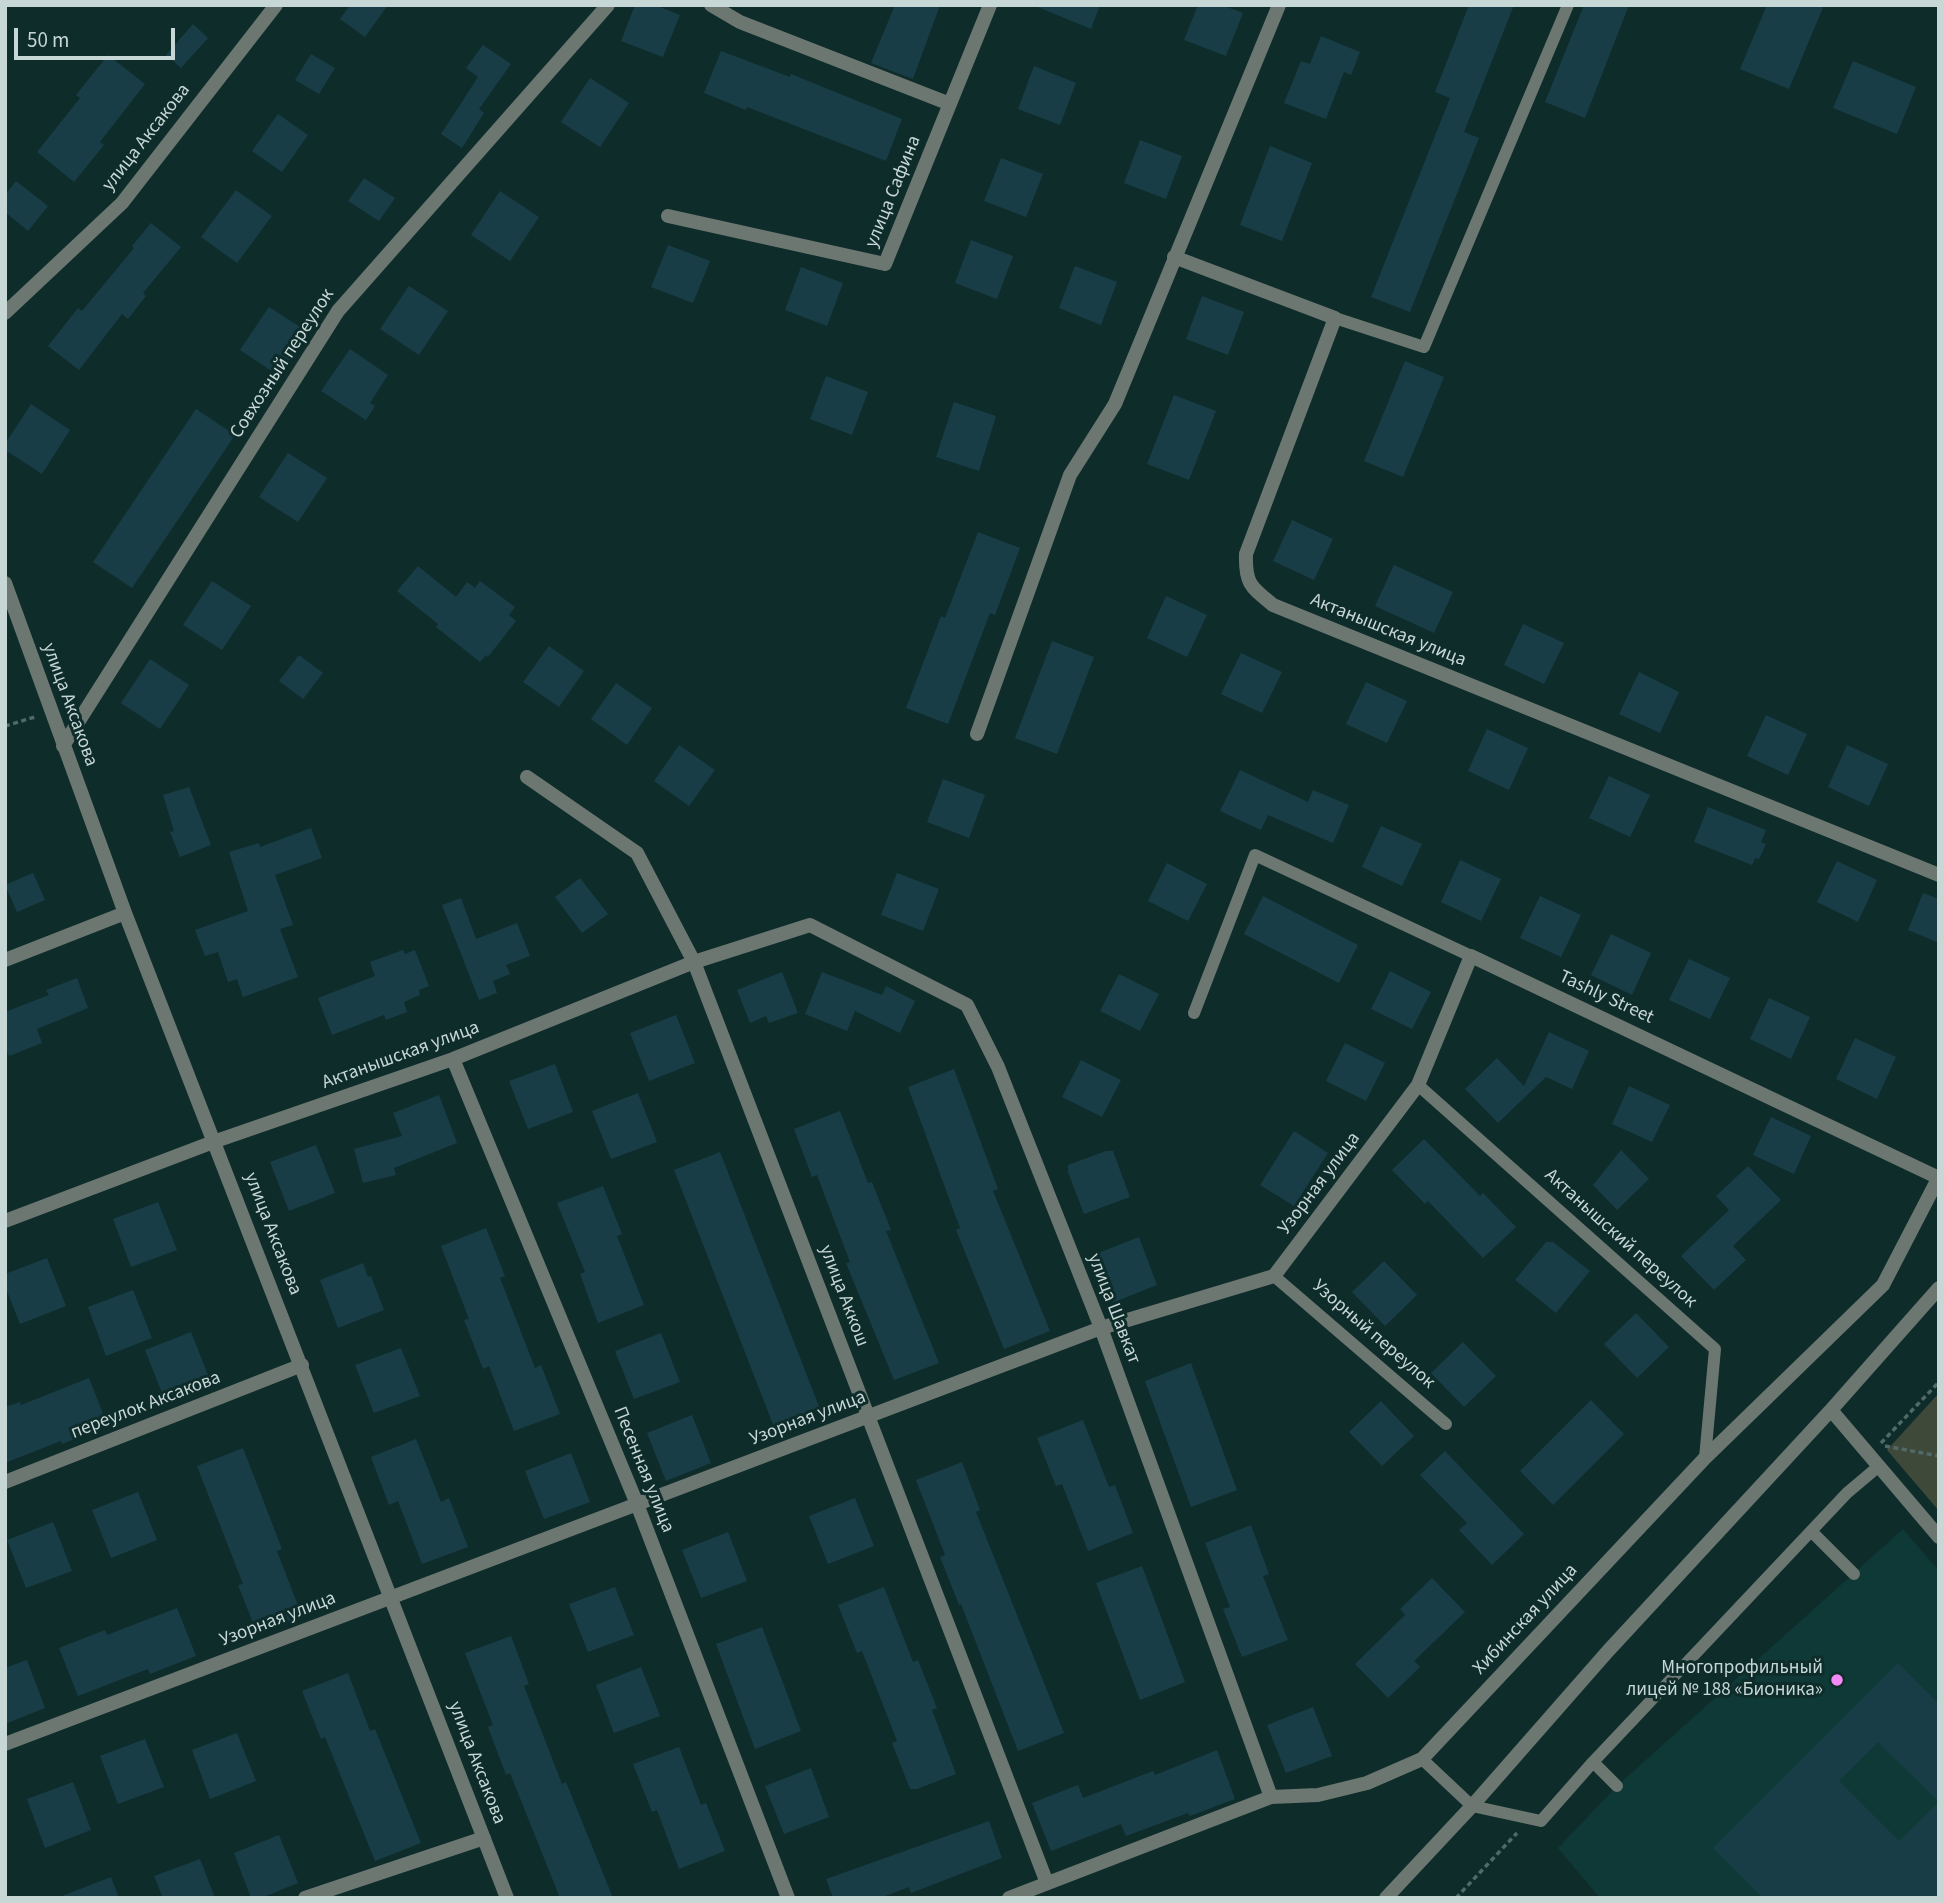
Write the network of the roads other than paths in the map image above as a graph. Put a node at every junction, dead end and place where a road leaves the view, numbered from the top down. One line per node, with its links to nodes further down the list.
1 (276, 5): 10 (street, улица Аксакова)
2 (608, 5): 14 (street, Совхозный переулок)
3 (711, 5): 7 (street)
4 (989, 5): 7 (street, улица Сафина)
5 (1279, 5): 9 (street)
6 (1569, 5): 11 (lane)
7 (950, 104): 8 (street, улица Сафина)
8 (668, 216)
9 (1174, 257): 11 (street); 13 (street)
10 (5, 313)
11 (1335, 318): 16 (street, Актанышская улица)
12 (5, 583): 14 (street, улица Аксакова)
13 (977, 734)
14 (63, 746): 17 (street, улица Аксакова)
15 (527, 777): 21 (street, улица Аккош)
16 (1939, 875)
17 (125, 913): 20 (street); 25 (street, улица Аксакова)
18 (810, 925): 21 (street, Актанышская улица); 30 (street, улица Шавкат)
19 (1471, 956): 22 (lane, Tashly Street); 24 (street, Узорная улица); 26 (street, Tashly Street)
20 (5, 960)
21 (694, 962): 23 (street, Актанышская улица); 33 (street, улица Аккош)
22 (1194, 1013)
23 (453, 1059): 25 (street, Актанышская улица); 38 (street, Песенная улица)
24 (1418, 1085): 28 (street, Узорная улица); 35 (lane, Актанышский переулок)
25 (216, 1141): 27 (street, Актанышская улица); 31 (street, улица Аксакова)
26 (1939, 1178): 35 (street, Хибинская улица)
27 (5, 1221)
28 (1274, 1276): 30 (street, Узорная улица); 34 (lane, Узорный переулок)
29 (1939, 1288): 32 (street)
30 (1101, 1328): 33 (street, Узорная улица); 47 (street, улица Шавкат)
31 (302, 1365): 37 (street, переулок Аксакова); 42 (street, улица Аксакова)
32 (1831, 1410): 36 (street); 48 (street)
33 (868, 1416): 38 (street, Узорная улица); 50 (street, улица Аккош)
34 (1446, 1424)
35 (1705, 1458): 44 (street, Хибинская улица)
36 (1879, 1466): 39 (lane); 40 (street)
37 (5, 1482)
38 (637, 1504): 42 (street, Узорная улица); 53 (street, Песенная улица)
39 (1812, 1532): 41 (lane); 45 (lane)
40 (1939, 1537)
41 (1854, 1574)
42 (391, 1598): 43 (street, Узорная улица); 49 (street, улица Аксакова)
43 (5, 1744)
44 (1422, 1759): 47 (street, Хибинская улица); 48 (lane)
45 (1593, 1762): 46 (lane); 48 (lane)
46 (1617, 1786)
47 (1271, 1797): 50 (street, Хибинская улица)
48 (1472, 1806): 55 (street)
49 (484, 1838): 51 (street); 52 (street, улица Аксакова)
50 (1047, 1883): 54 (street, Хибинская улица)
51 (305, 1898)
52 (507, 1898)
53 (788, 1898)
54 (1009, 1898)
55 (1386, 1898)

